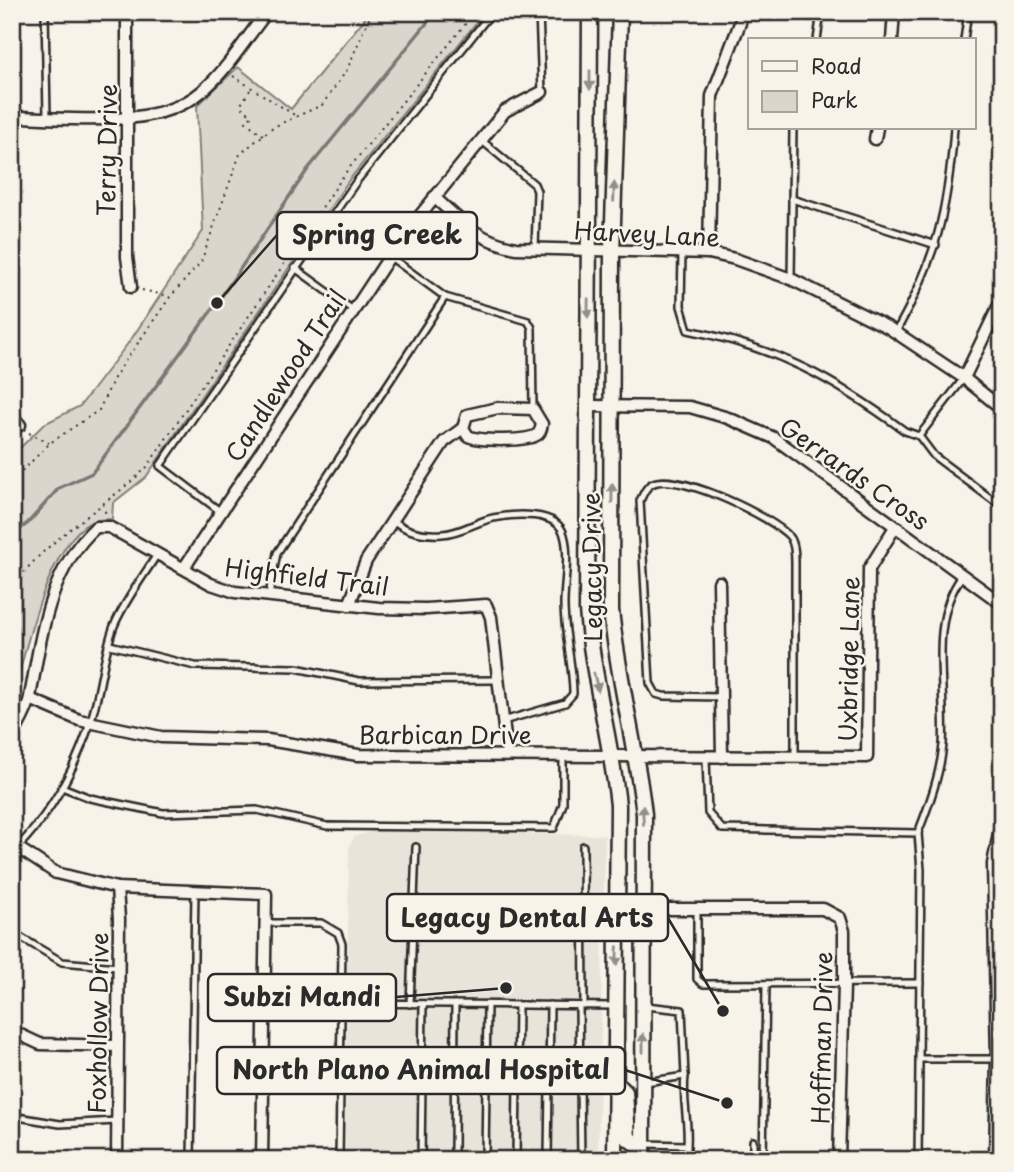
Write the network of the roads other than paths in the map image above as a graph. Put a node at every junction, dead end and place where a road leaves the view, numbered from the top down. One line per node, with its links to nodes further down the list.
1 (45, 12): 17 (lane)
2 (127, 12): 18 (street, Terry Drive)
3 (267, 12): 18 (street)
4 (492, 12): 33 (lane)
5 (538, 12): 15 (lane)
6 (590, 12): 28 (main road, Legacy Drive, one-way to 28)
7 (620, 12): 29 (main road, Legacy Drive, one-way to 7)
8 (742, 12): 31 (street)
9 (821, 12): 12 (lane)
10 (894, 12): 13 (street)
11 (968, 12): 14 (lane)
12 (817, 38)
13 (891, 38)
14 (964, 38)
15 (542, 92): 23 (street, Candlewood Trail)
16 (12, 117): 17 (street)
17 (47, 117): 18 (street)
18 (128, 117): 35 (street, Terry Drive)
19 (793, 130): 25 (lane)
20 (877, 130): 22 (street)
21 (954, 130): 26 (lane)
22 (875, 139)
23 (481, 140): 24 (street, Candlewood Trail); 27 (lane)
24 (434, 197): 27 (street, Harvey Lane); 32 (street, Candlewood Trail)
25 (792, 199): 26 (lane); 34 (lane)
26 (936, 245): 39 (lane)
27 (535, 249): 28 (street, Harvey Lane)
28 (589, 251): 29 (street, Harvey Lane); 41 (main road, Legacy Drive, one-way to 41)
29 (612, 252): 30 (street, Harvey Lane); 42 (main road, Legacy Drive)
30 (682, 253): 31 (street, Harvey Lane); 48 (lane)
31 (709, 253): 34 (street, Harvey Lane)
32 (388, 256): 36 (lane); 38 (street, Candlewood Trail)
33 (295, 268): 38 (lane); 50 (lane)
34 (791, 279): 39 (street, Harvey Lane)
35 (131, 287)
36 (445, 297): 43 (lane); 57 (lane)
37 (1002, 299): 40 (street)
38 (353, 310): 50 (street, Candlewood Trail)
39 (896, 332): 40 (street, Harvey Lane)
40 (964, 377): 44 (street, Harvey Lane); 48 (lane)
41 (587, 406): 42 (street, Gerrards Cross); 69 (main road, Legacy Drive, one-way to 69)
42 (613, 407): 52 (street, Gerrards Cross); 70 (main road, Legacy Drive, one-way to 42)
43 (533, 409): 47 (street); 47 (street)
44 (1002, 409)
45 (12, 416): 46 (street)
46 (20, 425)
47 (463, 428): 51 (street)
48 (919, 436): 49 (lane)
49 (1002, 507)
50 (221, 512): 54 (street, Candlewood Trail)
51 (393, 520): 59 (street); 64 (lane)
52 (895, 527): 55 (street, Gerrards Cross); 72 (street, Uxbridge Lane)
53 (158, 553): 54 (street, Highfield Trail); 60 (lane); 63 (street, Highfield Trail)
54 (184, 568): 57 (street, Highfield Trail)
55 (962, 576): 58 (street, Gerrards Cross); 77 (lane)
56 (719, 582): 62 (street)
57 (269, 595): 59 (street, Highfield Trail)
58 (1002, 604)
59 (349, 605): 61 (street, Highfield Trail)
60 (110, 645): 61 (lane); 65 (lane)
61 (496, 680): 64 (street)
62 (721, 697): 71 (street); 74 (lane)
63 (30, 699): 65 (street, Barbican Drive); 66 (street)
64 (502, 721): 67 (street)
65 (90, 722): 67 (street, Barbican Drive); 75 (lane)
66 (12, 737)
67 (506, 754): 68 (street, Barbican Drive)
68 (563, 756): 69 (street, Barbican Drive); 75 (lane)
69 (613, 757): 70 (street, Barbican Drive); 84 (main road, Legacy Drive)
70 (638, 757): 73 (street, Barbican Drive); 85 (main road, Legacy Drive, one-way to 70)
71 (722, 757): 73 (street, Barbican Drive); 74 (street, Barbican Drive)
72 (867, 757): 74 (street, Barbican Drive)
73 (706, 758): 77 (lane)
74 (795, 758)
75 (62, 787): 78 (lane)
76 (1002, 818): 83 (street)
77 (918, 833): 91 (lane)
78 (15, 846): 81 (street)
79 (583, 846): 101 (lane)
80 (416, 847): 95 (lane)
81 (117, 888): 82 (street); 89 (street, Foxhollow Drive)
82 (195, 890): 87 (street); 120 (lane)
83 (997, 894): 90 (street)
84 (619, 909): 85 (street); 102 (main road, Legacy Drive, one-way to 102)
85 (645, 909): 86 (street); 103 (main road, Legacy Drive)
86 (697, 909): 92 (lane); 93 (street, Hoffman Drive)
87 (267, 923): 121 (street); 122 (lane)
88 (12, 932): 89 (lane)
89 (118, 967): 105 (street, Foxhollow Drive)
90 (998, 970): 107 (street)
91 (920, 983): 93 (lane); 106 (lane)
92 (766, 985): 93 (lane); 130 (lane)
93 (844, 985): 131 (street, Hoffman Drive)
94 (356, 1003): 95 (lane)
95 (410, 1004): 96 (lane)
96 (424, 1004): 97 (lane); 123 (lane)
97 (455, 1004): 98 (lane); 124 (lane)
98 (487, 1005): 99 (lane); 125 (lane)
99 (519, 1005): 100 (lane); 126 (lane)
100 (550, 1005): 101 (lane); 127 (lane)
101 (582, 1006): 102 (lane); 118 (lane)
102 (616, 1006): 103 (main road); 109 (main road, Legacy Drive)
103 (643, 1006): 108 (lane); 110 (main road, Legacy Drive, one-way to 103)
104 (12, 1031): 105 (street)
105 (117, 1046): 112 (street, Foxhollow Drive)
106 (919, 1059): 107 (lane); 132 (lane)
107 (999, 1059): 114 (street)
108 (685, 1076): 110 (lane); 115 (lane)
109 (616, 1083): 116 (main road); 117 (main road, Legacy Drive)
110 (643, 1083): 116 (main road, Legacy Drive)
111 (12, 1116): 112 (lane)
112 (117, 1121): 119 (street, Foxhollow Drive)
113 (753, 1141): 129 (lane)
114 (998, 1142): 133 (street)
115 (687, 1145): 116 (lane); 128 (lane)
116 (643, 1151)
117 (615, 1158): 118 (lane)
118 (581, 1159): 127 (lane)
119 (117, 1160)
120 (191, 1160)
121 (262, 1160)
122 (339, 1160)
123 (421, 1160)
124 (454, 1160)
125 (485, 1160)
126 (516, 1160)
127 (550, 1160)
128 (687, 1160)
129 (753, 1160)
130 (763, 1160)
131 (839, 1160)
132 (918, 1160)
133 (995, 1160)

